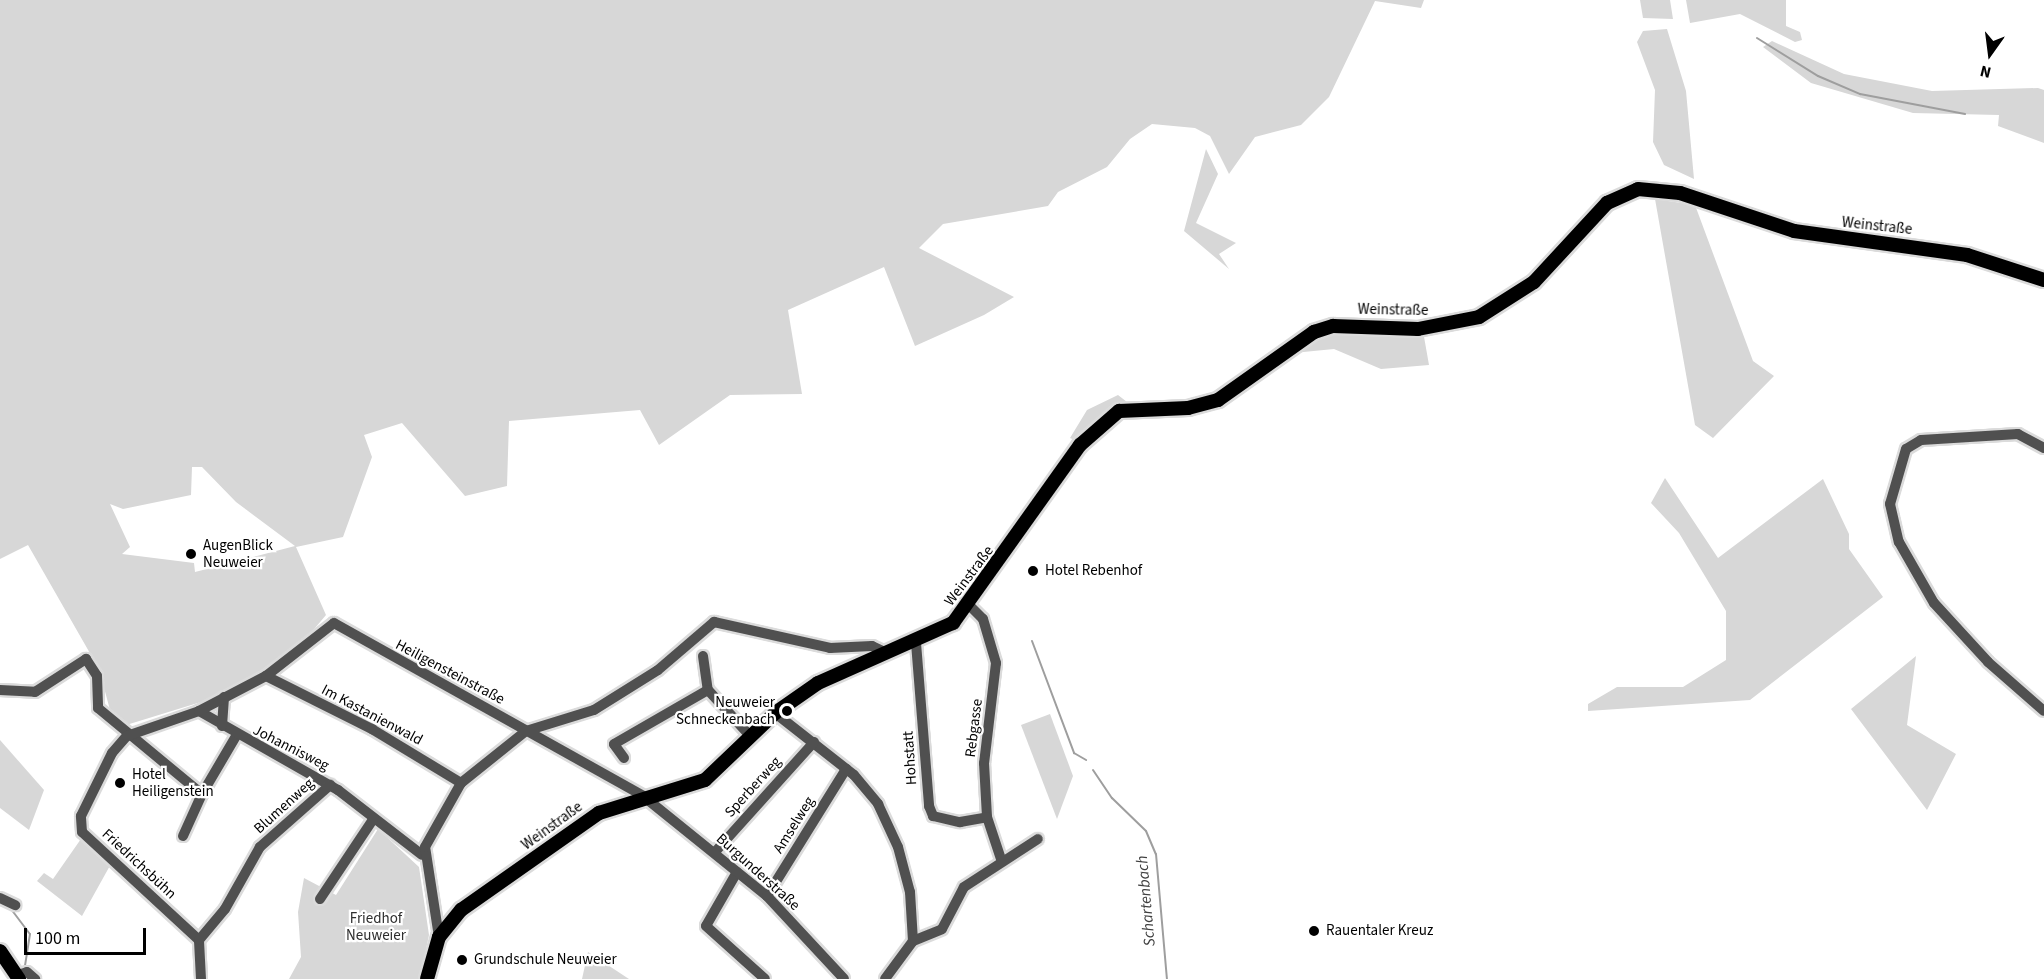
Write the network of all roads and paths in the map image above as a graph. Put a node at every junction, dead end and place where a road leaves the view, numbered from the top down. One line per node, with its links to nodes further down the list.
1 (2044, 280): 3 (main road, Weinstraße)
2 (2044, 448): 12 (street)
3 (970, 606): 4 (main road, Weinstraße); 26 (street, Rebgasse)
4 (916, 643): 5 (main road, Weinstraße); 26 (street, Hohstatt)
5 (887, 653): 13 (main road, Weinstraße); 15 (street)
6 (703, 656): 9 (street)
7 (266, 676): 10 (street, Heiligensteinstraße); 15 (street, Heiligensteinstraße); 22 (street, Im Kastanienwald)
8 (0, 690): 16 (street)
9 (708, 690): 18 (street); 20 (street)
10 (224, 697): 11 (street, Heiligensteinstraße); 14 (street)
11 (199, 711): 14 (street, Johannisweg); 16 (street, Heiligensteinstraße)
12 (2044, 711)
13 (775, 712): 18 (main road, Weinstraße); 19 (street)
14 (222, 726): 17 (street, Johannisweg)
15 (526, 731): 22 (street); 25 (street, Heiligensteinstraße)
16 (127, 736): 24 (street); 39 (street, Friedrichsbühn)
17 (236, 736): 23 (street, Johannisweg); 24 (street)
18 (751, 737): 25 (main road, Weinstraße)
19 (814, 742): 21 (street); 30 (street, Sperberweg)
20 (624, 758)
21 (846, 769): 34 (street, Amselweg); 40 (street)
22 (461, 783): 31 (street)
23 (330, 785): 27 (street, Johannisweg); 39 (street, Blumenweg)
24 (202, 794): 28 (street)
25 (643, 796): 30 (street, Burgunderstraße); 38 (main road, Weinstraße)
26 (987, 817): 32 (street, Rebgasse)
27 (374, 819): 31 (street, Johannisweg); 36 (street)
28 (183, 836)
29 (1038, 840): 32 (street)
30 (715, 852): 33 (street, Burgunderstraße)
31 (422, 855): 38 (street)
32 (1001, 859): 40 (street)
33 (737, 873): 34 (street, Burgunderstraße); 45 (street)
34 (767, 896): 46 (street, Burgunderstraße)
35 (0, 898): 37 (street)
36 (320, 899)
37 (15, 905)
38 (439, 937): 44 (main road, Weinstraße)
39 (199, 940): 43 (street)
40 (913, 941): 47 (street)
41 (0, 951): 42 (main road)
42 (24, 976)
43 (201, 979)
44 (427, 979)
45 (765, 979)
46 (844, 979)
47 (885, 979)

